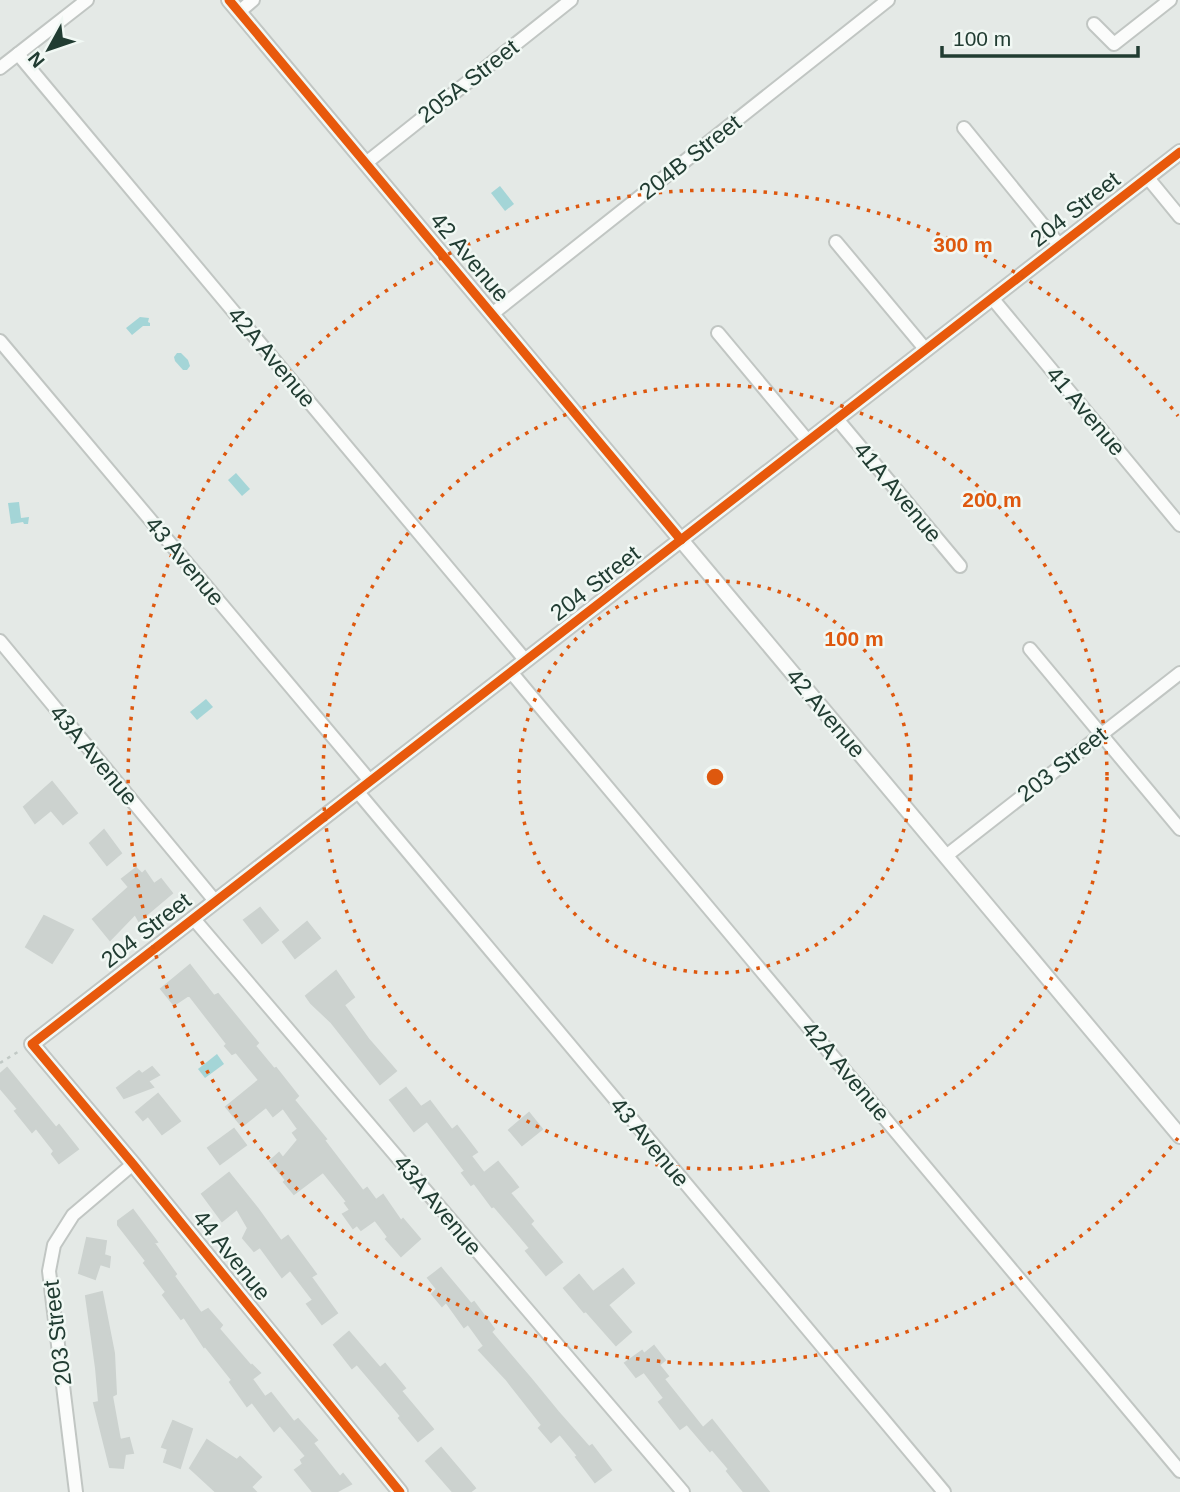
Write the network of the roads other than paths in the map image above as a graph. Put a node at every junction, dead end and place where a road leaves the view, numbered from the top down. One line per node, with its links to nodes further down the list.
1 (87, 0): 8 (street)
2 (253, 0): 6 (street)
3 (571, 0): 12 (street, 205A Street)
4 (888, 0): 18 (street, 204B Street)
5 (1170, 0): 7 (street)
6 (234, 6): 12 (street, 42 Avenue)
7 (1094, 24)
8 (18, 54): 9 (street); 29 (street, 42A Avenue)
9 (0, 68)
10 (964, 128): 16 (street)
11 (1180, 152): 13 (street, 204 Street)
12 (366, 163): 18 (street, 42 Avenue)
13 (1147, 178): 14 (street); 16 (street, 204 Street)
14 (1180, 217)
15 (836, 243): 21 (street)
16 (1060, 246): 17 (street, 204 Street)
17 (992, 298): 21 (street, 204 Street); 24 (street, 41 Avenue)
18 (492, 314): 25 (street, 42 Avenue)
19 (718, 333): 23 (street)
20 (0, 341): 33 (street, 43 Avenue)
21 (926, 350): 22 (street, 204 Street)
22 (837, 419): 23 (street, 204 Street); 26 (street, 41A Avenue)
23 (808, 441): 25 (street, 204 Street)
24 (1180, 524)
25 (681, 540): 29 (street, 204 Street); 36 (street, 42 Avenue)
26 (960, 566)
27 (0, 641): 37 (street, 43A Avenue)
28 (1030, 649): 32 (street)
29 (526, 661): 30 (street, 204 Street)
30 (512, 672): 33 (street, 204 Street); 42 (street, 42A Avenue)
31 (1180, 673): 32 (street, 203 Street)
32 (1100, 734): 35 (street); 36 (street, 203 Street)
33 (370, 781): 34 (street, 204 Street)
34 (357, 792): 37 (street, 204 Street); 46 (street, 43 Avenue)
35 (1180, 830)
36 (946, 856): 40 (street, 42 Avenue)
37 (215, 901): 38 (street, 204 Street)
38 (193, 918): 39 (street, 204 Street); 45 (street, 43A Avenue)
39 (32, 1044): 41 (street, 44 Avenue)
40 (1180, 1136)
41 (133, 1164): 43 (street, 203 Street); 44 (street, 44 Avenue)
42 (1180, 1471)
43 (76, 1492)
44 (400, 1492)
45 (683, 1492)
46 (944, 1492)

